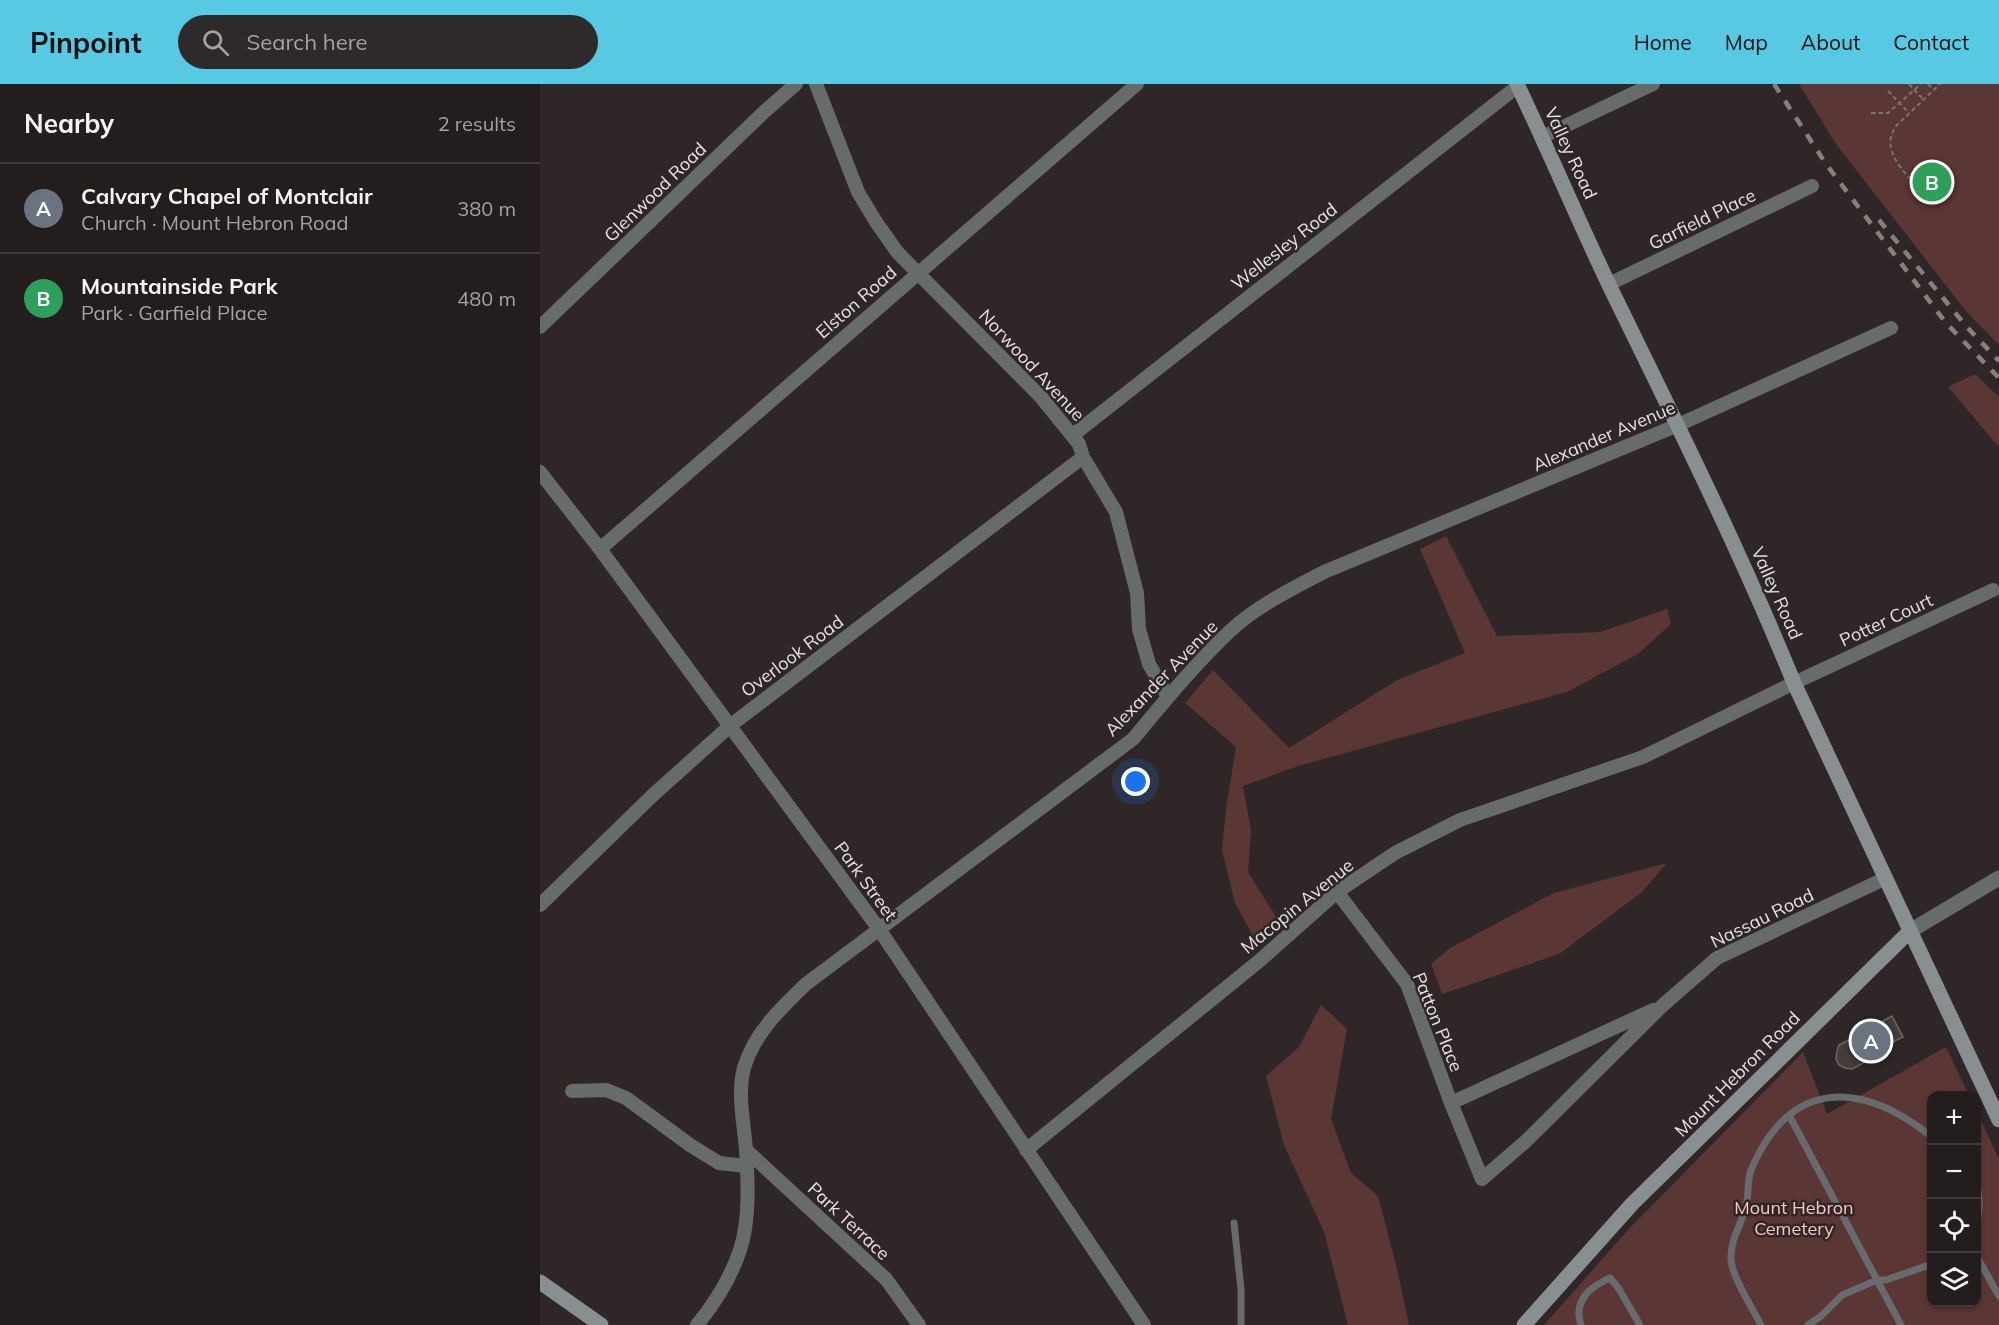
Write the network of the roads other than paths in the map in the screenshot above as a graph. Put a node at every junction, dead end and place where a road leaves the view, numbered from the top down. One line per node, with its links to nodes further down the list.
1 (796, 84): 10 (street, Glenwood Road)
2 (816, 84): 8 (street, Norwood Avenue)
3 (1137, 84): 8 (street, Elston Road)
4 (1653, 84): 6 (street)
5 (1518, 85): 6 (main road, Valley Road); 13 (street, Wellesley Road)
6 (1542, 137): 9 (main road, Valley Road)
7 (1812, 186): 9 (street, Garfield Place)
8 (918, 272): 13 (street, Norwood Avenue); 16 (street, Elston Road)
9 (1609, 284): 12 (main road, Valley Road)
10 (540, 327)
11 (1891, 328): 12 (street, Alexander Avenue)
12 (1678, 425): 18 (main road, Valley Road); 19 (street, Alexander Avenue)
13 (1073, 435): 14 (street, Norwood Avenue)
14 (1083, 458): 19 (street, Norwood Avenue); 20 (street, Overlook Road)
15 (540, 472): 16 (street, Park Street)
16 (600, 549): 20 (street, Park Street)
17 (1993, 590): 18 (street, Potter Court)
18 (1794, 683): 21 (main road, Valley Road); 23 (street, Macopin Avenue)
19 (1168, 698): 25 (street, Alexander Avenue)
20 (731, 726): 24 (street, Overlook Road); 25 (street, Park Street)
21 (1886, 878): 26 (main road, Valley Road); 27 (street, Nassau Road)
22 (1999, 878): 26 (street, Mount Hebron Road)
23 (1337, 892): 29 (street, Patton Place); 34 (street, Macopin Avenue)
24 (540, 905)
25 (879, 929): 33 (street, Alexander Avenue); 34 (street, Park Street)
26 (1910, 932): 31 (main road, Valley Road); 48 (main road, Mount Hebron Road)
27 (1663, 1005): 29 (street, Nassau Road); 36 (street, Nassau Road)
28 (572, 1091): 35 (street)
29 (1450, 1103): 36 (street, Patton Place)
30 (1789, 1115): 32 (lane); 40 (lane); 51 (lane)
31 (1999, 1120)
32 (1927, 1133)
33 (746, 1150): 35 (street, Alexander Avenue); 45 (street, Park Terrace)
34 (1026, 1150): 46 (street, Park Street)
35 (746, 1166): 44 (street, Alexander Avenue)
36 (1482, 1179)
37 (1234, 1223): 47 (lane)
38 (1981, 1263): 42 (lane)
39 (1927, 1266): 40 (lane)
40 (1877, 1280): 52 (lane); 53 (lane)
41 (540, 1282): 43 (main road)
42 (1999, 1296)
43 (601, 1325)
44 (697, 1325)
45 (919, 1325)
46 (1144, 1325)
47 (1241, 1325)
48 (1524, 1325)
49 (1581, 1325): 50 (lane)
50 (1640, 1325)
51 (1761, 1325)
52 (1808, 1325)
53 (1900, 1325)

